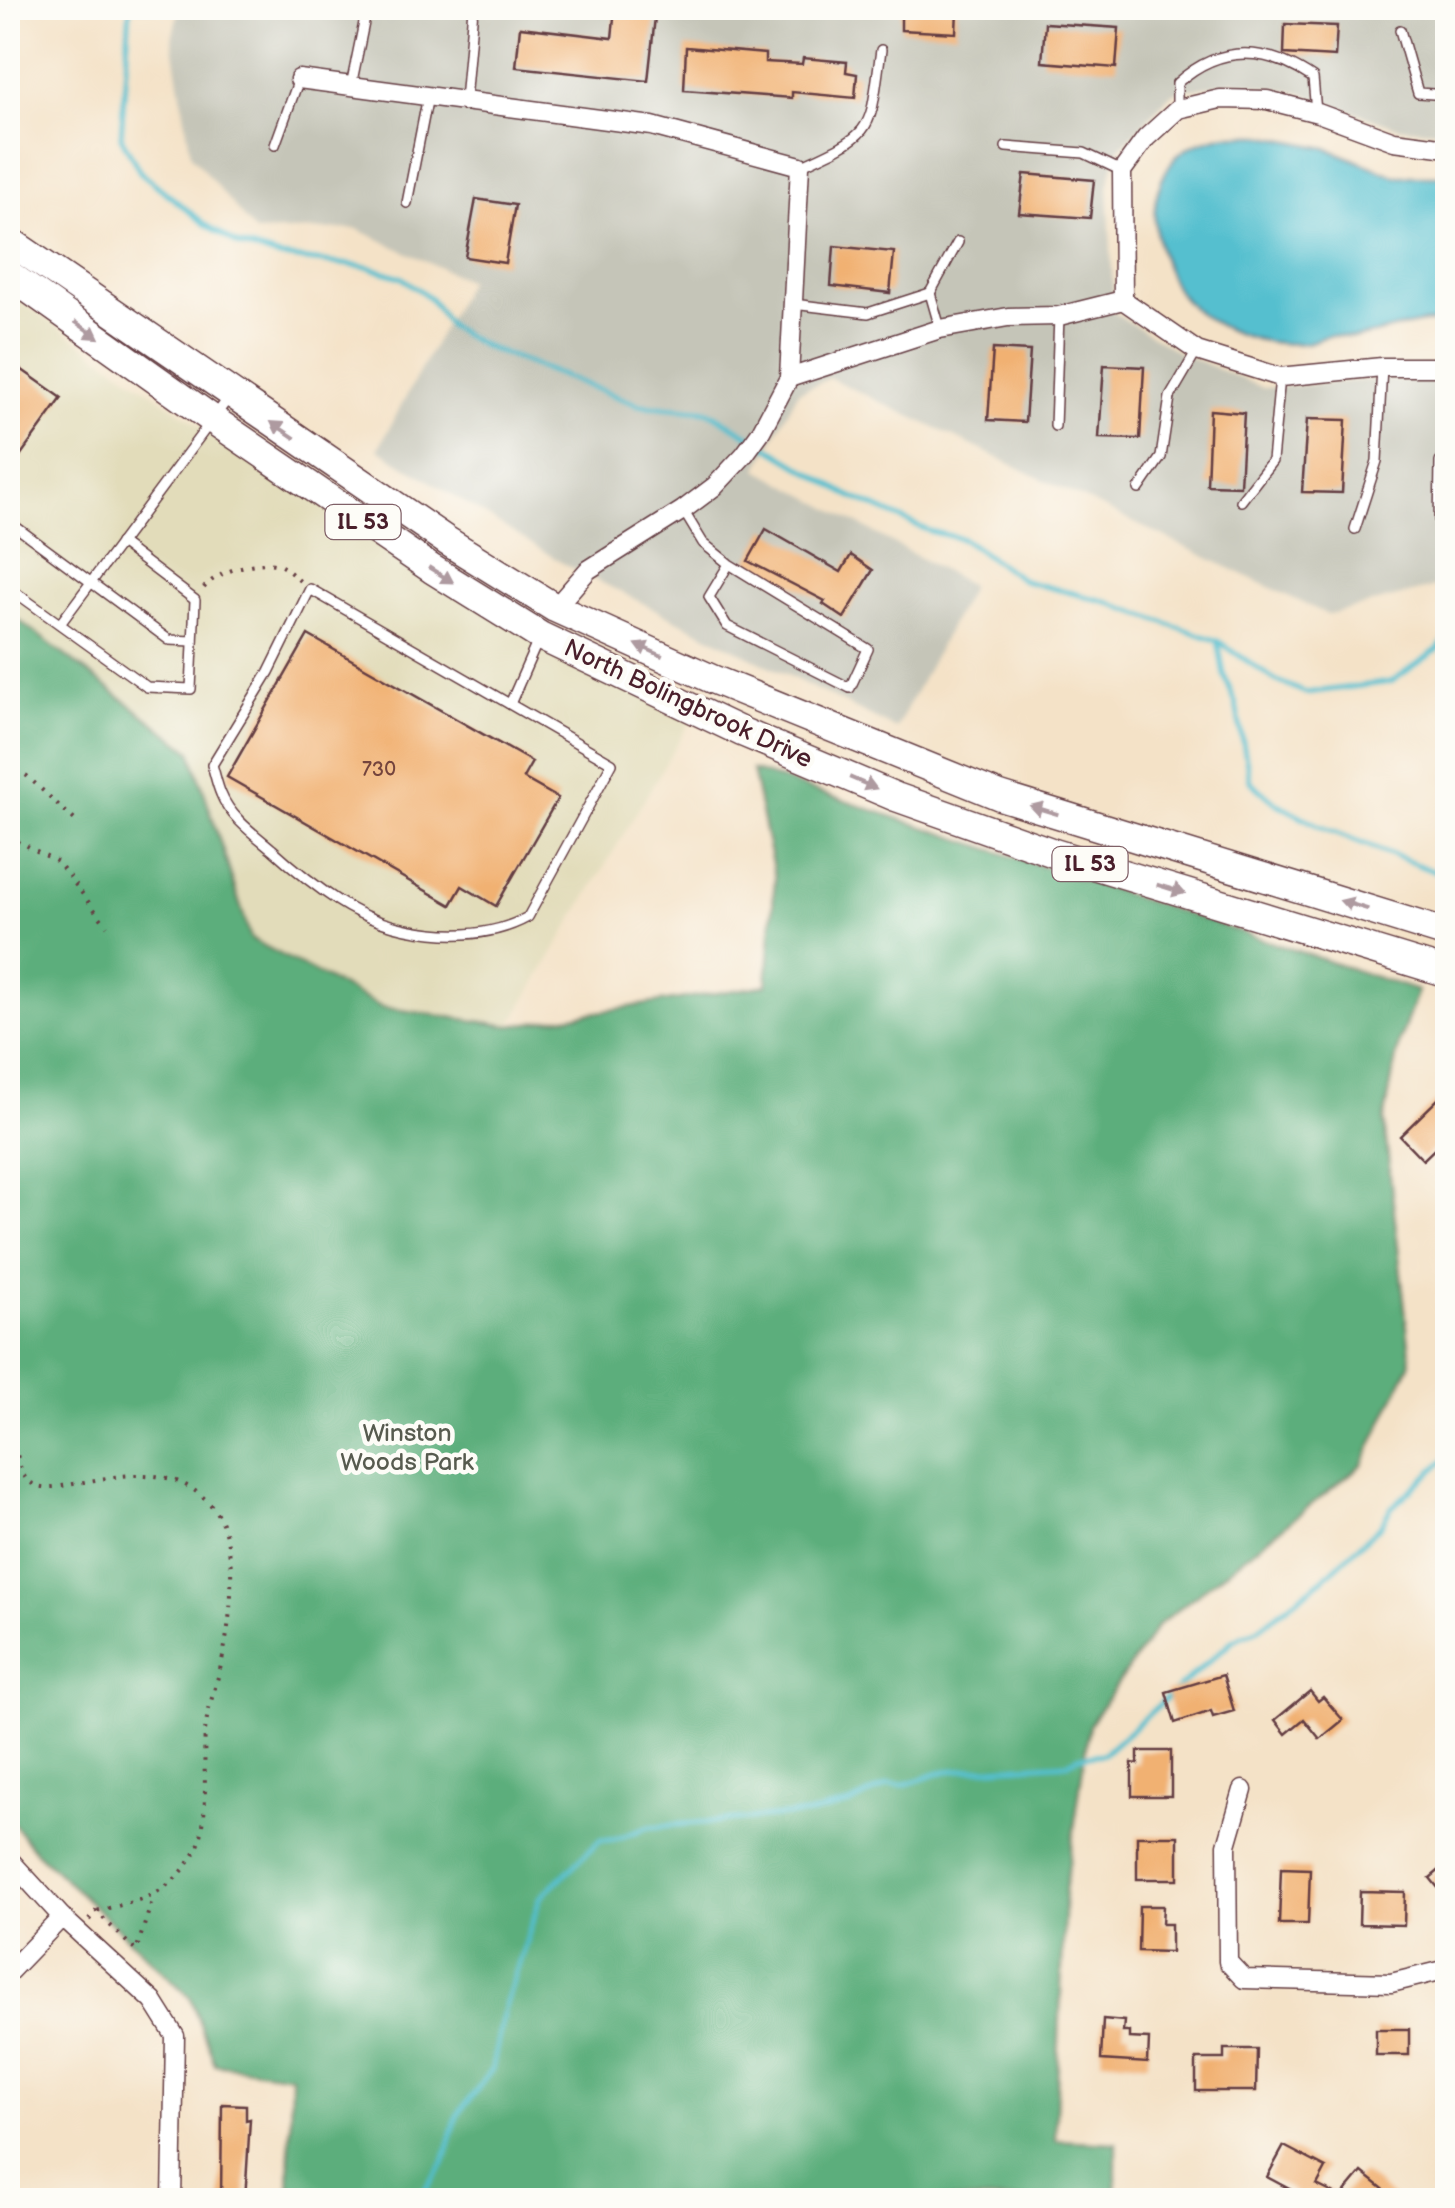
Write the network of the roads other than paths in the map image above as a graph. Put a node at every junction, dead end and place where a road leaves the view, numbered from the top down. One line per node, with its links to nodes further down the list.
1 (367, 8): 6 (lane)
2 (473, 8): 9 (lane)
3 (1400, 30): 7 (lane)
4 (880, 50): 15 (lane)
5 (299, 78): 6 (street); 12 (lane)
6 (351, 86): 8 (street)
7 (1448, 95)
8 (428, 96): 9 (street); 17 (lane)
9 (465, 101): 15 (street)
10 (1177, 110): 11 (street); 11 (lane); 16 (street)
11 (1316, 112): 14 (street)
12 (275, 145)
13 (1006, 146): 16 (lane)
14 (1448, 148)
15 (800, 166): 23 (street)
16 (1122, 171): 22 (street)
17 (407, 203)
18 (8, 240): 31 (main road, North Bolingbrook Drive / IL 53)
19 (958, 242): 21 (lane)
20 (8, 274): 32 (main road, North Bolingbrook Drive / IL 53, one-way to 32)
21 (930, 293): 23 (lane); 25 (lane)
22 (1123, 300): 24 (street); 26 (street)
23 (793, 304): 30 (street)
24 (1059, 316): 25 (street); 33 (lane)
25 (940, 329): 30 (street)
26 (1197, 351): 29 (street); 35 (lane)
27 (1382, 367): 28 (street); 29 (street); 40 (lane)
28 (1448, 367)
29 (1280, 377): 36 (lane)
30 (789, 378): 37 (street)
31 (231, 394): 32 (lane); 45 (main road, North Bolingbrook Drive / IL 53, one-way to 31)
32 (212, 420): 41 (lane); 47 (main road, North Bolingbrook Drive / IL 53, one-way to 47)
33 (1055, 426)
34 (1448, 456): 39 (lane)
35 (1139, 489)
36 (1241, 500)
37 (683, 510): 42 (lane); 45 (street)
38 (8, 521): 43 (lane)
39 (1439, 528)
40 (1355, 529)
41 (120, 544): 43 (lane); 48 (lane)
42 (728, 564): 42 (lane)
43 (92, 582): 46 (lane); 48 (lane)
44 (8, 587): 46 (lane)
45 (555, 608): 50 (main road, North Bolingbrook Drive / IL 53, one-way to 45)
46 (60, 624): 48 (lane)
47 (540, 636): 49 (lane); 51 (main road, North Bolingbrook Drive / IL 53, one-way to 51)
48 (193, 641)
49 (510, 704): 49 (lane)
50 (1448, 934)
51 (1448, 973)
52 (1242, 1790): 55 (street)
53 (8, 1858): 54 (street)
54 (62, 1916): 56 (street); 57 (street)
55 (1448, 1968)
56 (8, 1973)
57 (172, 2200)

